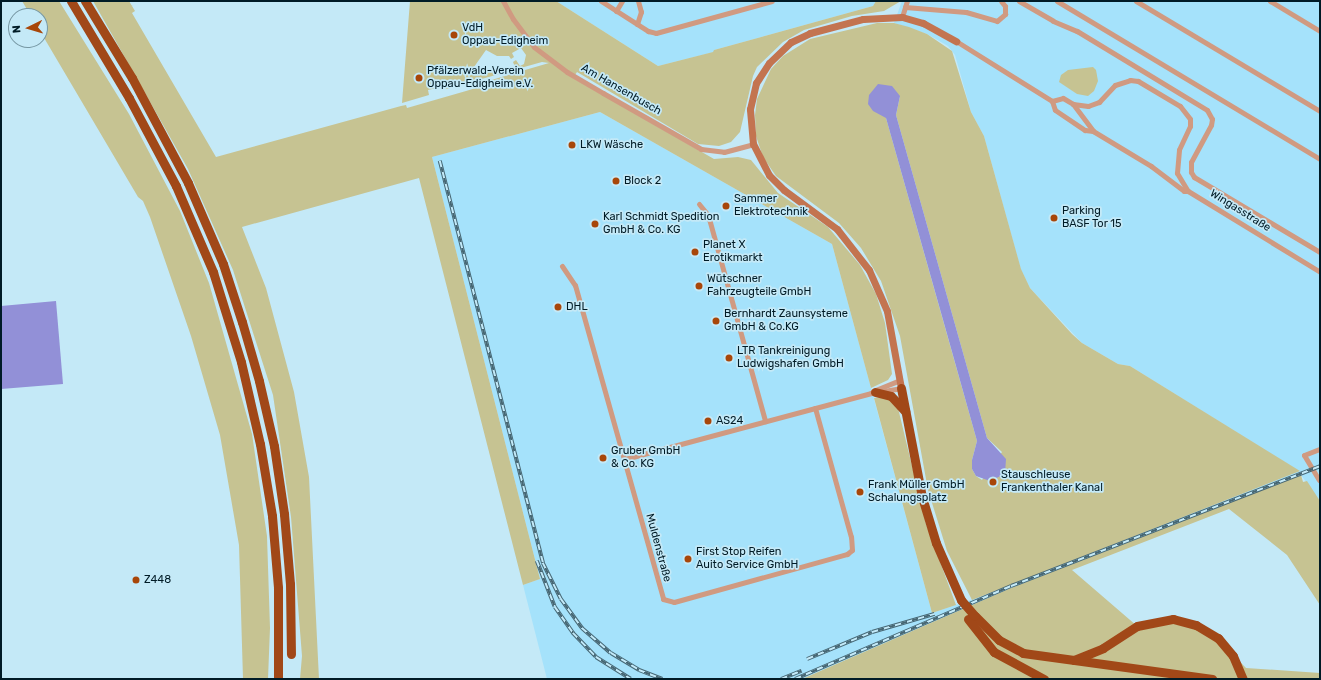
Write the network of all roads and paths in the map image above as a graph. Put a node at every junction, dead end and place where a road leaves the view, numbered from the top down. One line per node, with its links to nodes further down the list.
1 (71, 1): 41 (highway)
2 (85, 1): 39 (highway)
3 (503, 1): 23 (street, Am Hansenbusch)
4 (601, 1): 14 (street)
5 (622, 1): 14 (street)
6 (638, 1): 16 (street)
7 (772, 1): 16 (street)
8 (1001, 1): 13 (street)
9 (1019, 1): 27 (street)
10 (1057, 1): 24 (street)
11 (1136, 1): 21 (street)
12 (1270, 1): 17 (street)
13 (906, 4): 15 (street)
14 (616, 11): 16 (street)
15 (902, 17): 18 (street); 23 (street)
16 (637, 24)
17 (1320, 31)
18 (956, 41): 19 (street)
19 (1052, 101): 20 (street, Wingasstraße); 22 (street)
20 (1073, 104): 22 (street); 25 (street, Wingasstraße)
21 (1320, 111)
22 (1093, 131): 25 (street)
23 (753, 144): 30 (street)
24 (1320, 160)
25 (1188, 191): 29 (street, Wingasstraße)
26 (700, 204): 34 (street)
27 (1320, 252)
28 (562, 266): 36 (street, Muldenstraße)
29 (1320, 272)
30 (901, 384): 31 (street); 33 (highway)
31 (873, 393): 32 (street); 33 (highway)
32 (815, 408): 34 (street); 36 (street, Muldenstraße)
33 (905, 411): 38 (highway)
34 (765, 421): 36 (street)
35 (1320, 449): 37 (street)
36 (624, 459)
37 (1318, 480)
38 (972, 617): 40 (highway); 42 (highway)
39 (291, 654)
40 (1070, 661): 43 (highway); 44 (highway)
41 (278, 679)
42 (1044, 679)
43 (1212, 679)
44 (1243, 679)

